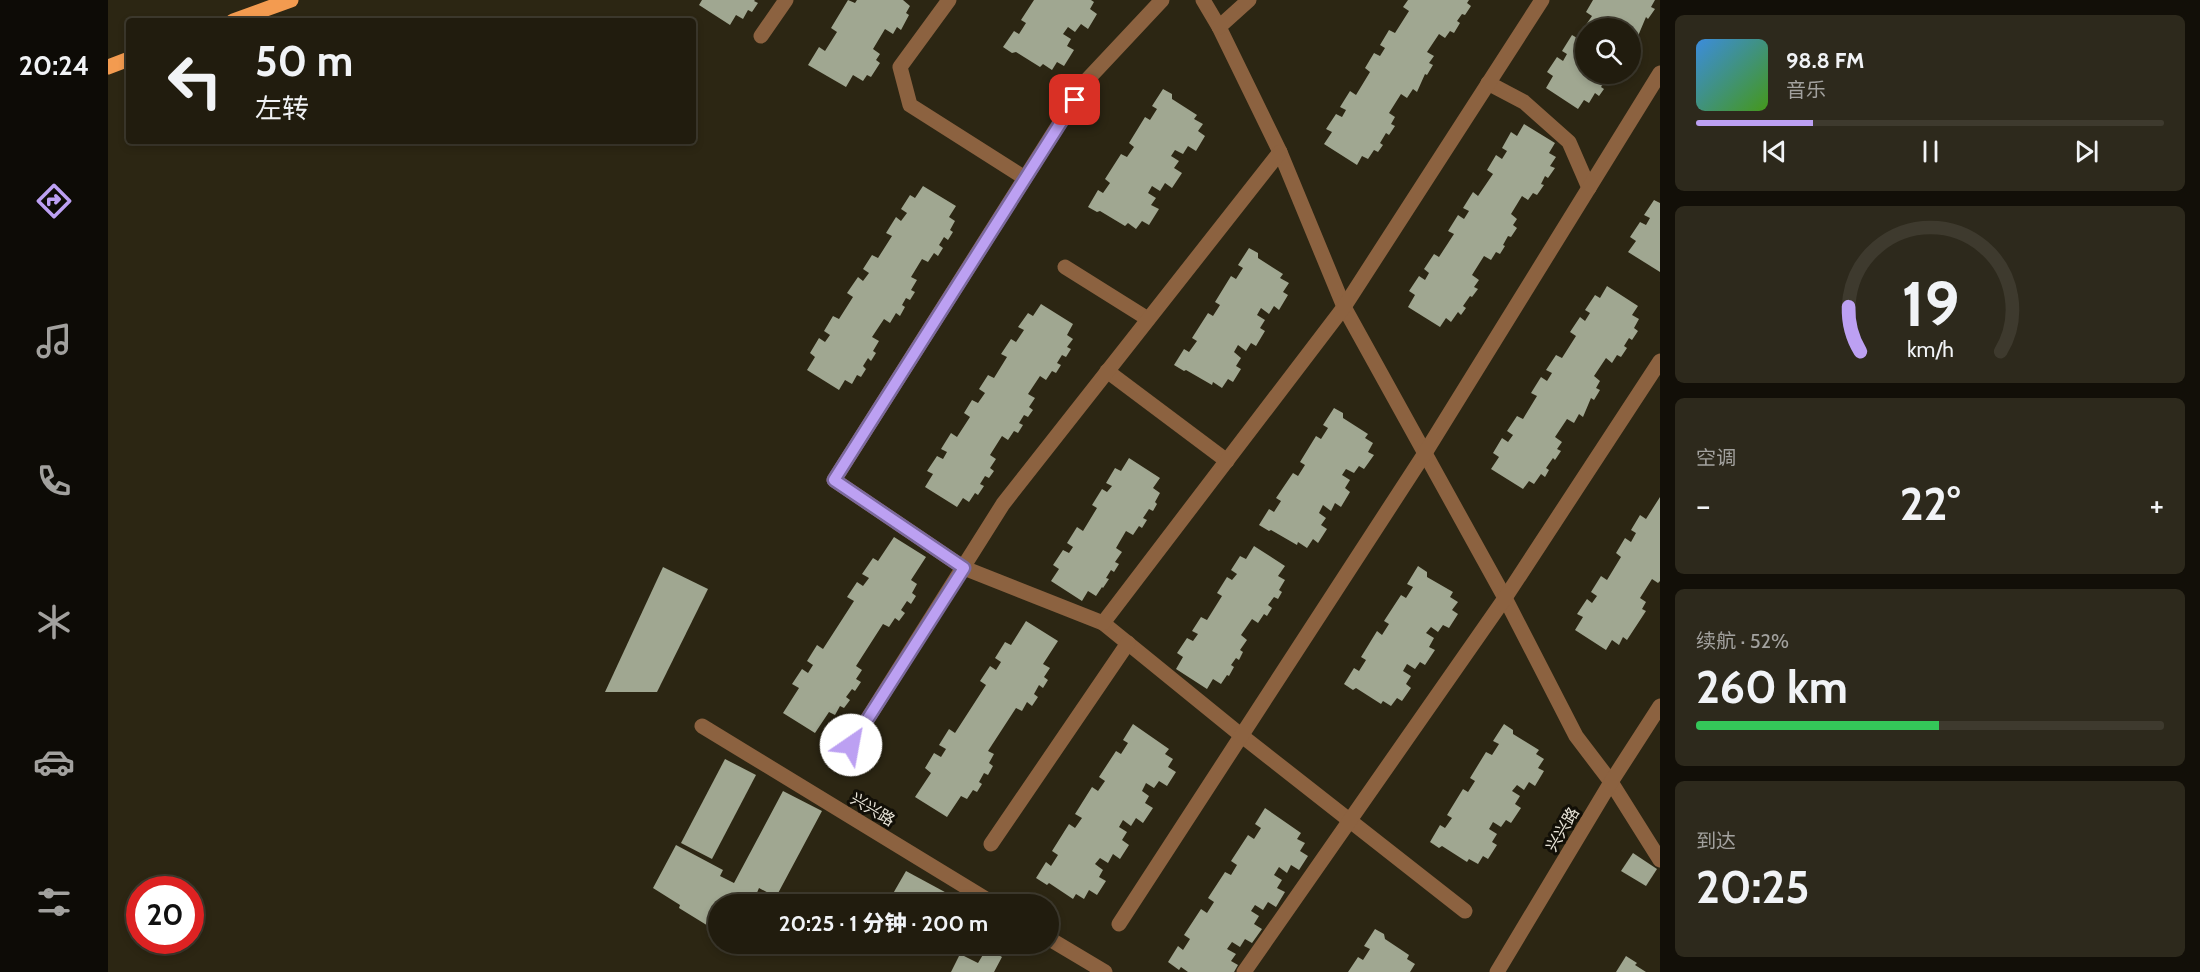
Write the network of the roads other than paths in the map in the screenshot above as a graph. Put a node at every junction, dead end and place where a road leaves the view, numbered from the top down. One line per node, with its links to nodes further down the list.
1 (291, 0): 8 (main road)
2 (786, 0): 10 (street)
3 (949, 0): 16 (street)
4 (1162, 0): 16 (street)
5 (1203, 0): 9 (street)
6 (1249, 0): 9 (street)
7 (1537, 2): 14 (street)
8 (241, 18)
9 (1219, 27): 15 (street)
10 (761, 36)
11 (126, 60): 12 (main road)
12 (108, 67)
13 (1660, 73): 17 (street)
14 (1488, 83): 17 (street); 19 (street)
15 (1280, 152): 19 (street); 20 (street)
16 (1025, 178): 25 (street)
17 (1589, 188): 23 (street)
18 (1065, 267): 20 (street)
19 (1344, 307): 23 (street); 24 (street)
20 (1148, 319): 22 (street)
21 (1660, 361): 26 (street)
22 (1107, 370): 24 (street); 25 (street)
23 (1425, 453): 26 (street); 31 (street)
24 (1227, 461): 27 (street)
25 (964, 568): 27 (street); 32 (street)
26 (1505, 598): 33 (street); 34 (street)
27 (1103, 623): 28 (street)
28 (1128, 643): 31 (street); 35 (street)
29 (1660, 706): 33 (street, 兴兴路)
30 (702, 726): 37 (street, 兴兴路)
31 (1242, 735): 34 (street); 39 (street)
32 (851, 745)
33 (1611, 782): 36 (street); 43 (street, 兴兴路)
34 (1350, 821): 38 (street); 42 (street)
35 (991, 844)
36 (1660, 860)
37 (978, 894)
38 (1465, 911)
39 (1119, 924)
40 (1059, 945): 41 (street)
41 (1105, 972)
42 (1244, 972)
43 (1497, 972)

